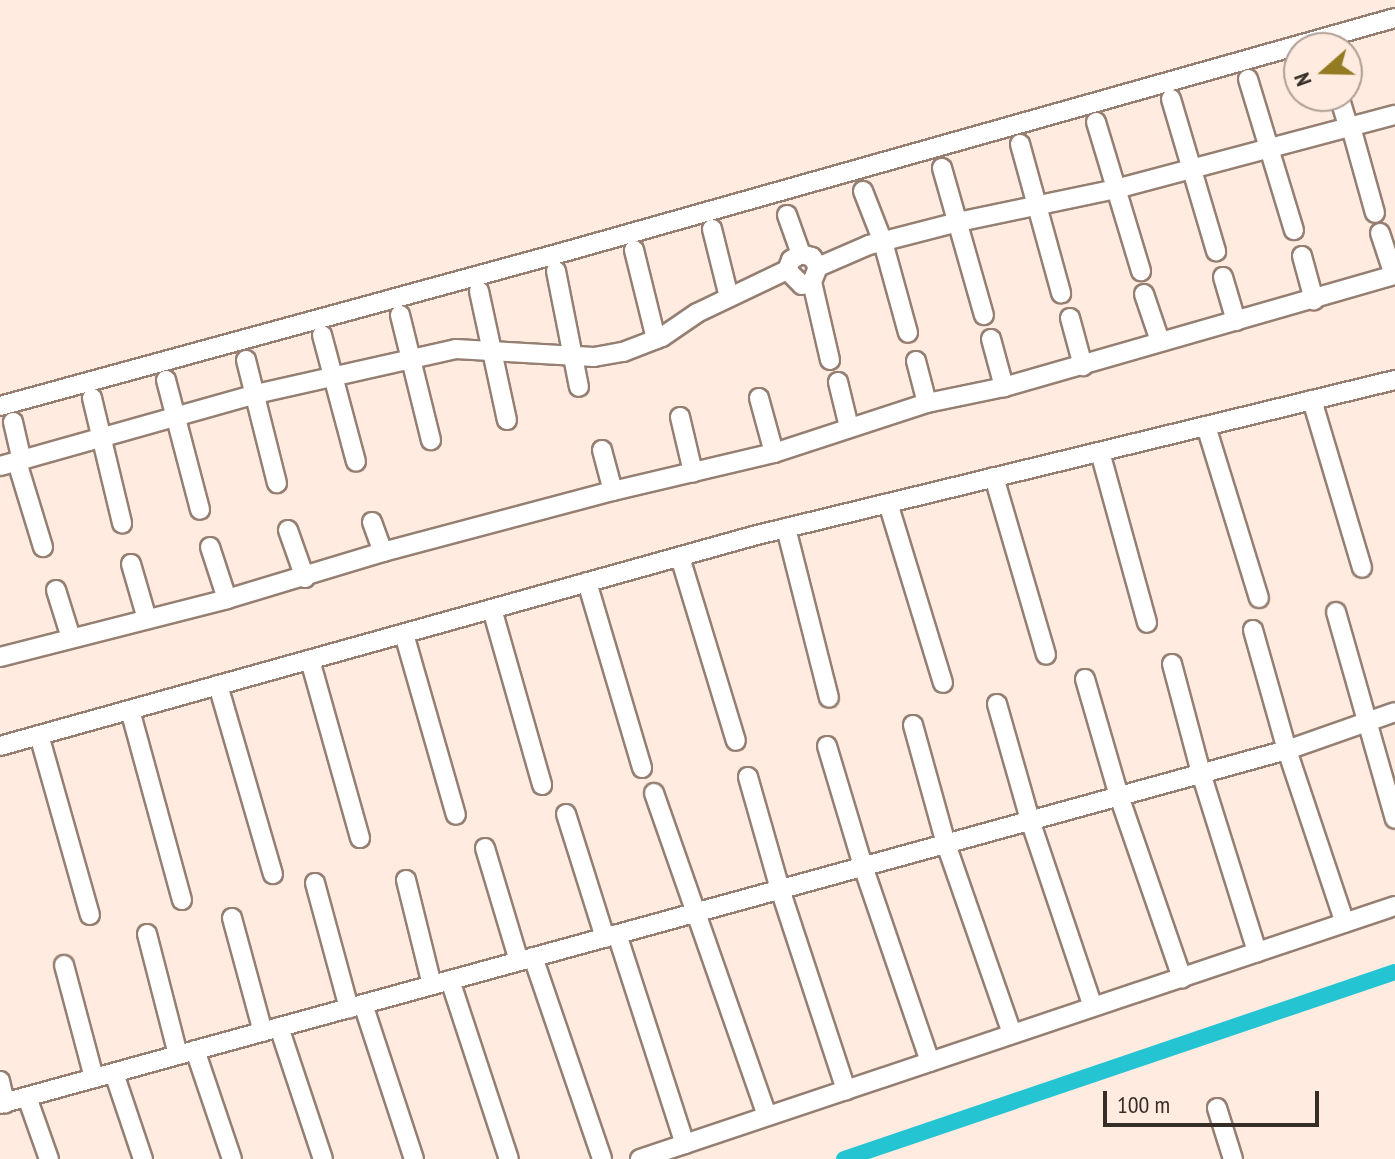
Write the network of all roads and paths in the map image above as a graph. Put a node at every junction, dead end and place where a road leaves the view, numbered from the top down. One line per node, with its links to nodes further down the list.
1 (1395, 18): 64 (street)
2 (1248, 79): 9 (street)
3 (1171, 99): 11 (street)
4 (1344, 112): 7 (street)
5 (1395, 115): 7 (street)
6 (1096, 122): 12 (street)
7 (1350, 128): 9 (street); 15 (street)
8 (1020, 144): 14 (street)
9 (1270, 148): 11 (street); 19 (street)
10 (942, 168): 17 (street)
11 (1193, 169): 12 (street); 23 (street)
12 (1116, 189): 14 (street); 28 (street)
13 (863, 191): 21 (street)
14 (1036, 207): 17 (street); 33 (street)
15 (1375, 213)
16 (787, 215): 24 (street)
17 (958, 222): 21 (street); 38 (street)
18 (712, 229): 35 (street)
19 (1294, 230)
20 (1380, 233): 30 (street)
21 (883, 242): 29 (street); 41 (street)
22 (634, 250): 43 (street)
23 (1216, 251)
24 (801, 254): 26 (street); 29 (street)
25 (1302, 256): 36 (street)
26 (787, 270): 29 (street); 35 (street)
27 (556, 271): 47 (street)
28 (1141, 271)
29 (815, 274): 50 (street)
30 (1394, 275): 36 (street)
31 (1223, 277): 40 (street)
32 (479, 291): 46 (street)
33 (1061, 293)
34 (1144, 294): 45 (street)
35 (729, 297): 43 (street)
36 (1314, 300): 40 (street)
37 (400, 315): 48 (street)
38 (984, 315)
39 (1070, 318): 52 (street)
40 (1236, 321): 45 (street)
41 (908, 333)
42 (322, 335): 53 (street)
43 (656, 339): 47 (street)
44 (991, 339): 58 (street)
45 (1160, 341): 52 (street)
46 (489, 349): 47 (street); 48 (street); 67 (street)
47 (572, 356): 57 (street)
48 (412, 359): 53 (street); 72 (street)
49 (246, 360): 59 (street)
50 (830, 360)
51 (916, 361): 63 (street)
52 (1083, 366): 58 (street)
53 (334, 376): 59 (street); 76 (street)
54 (166, 380): 65 (street)
55 (1395, 380): 62 (street)
56 (838, 382): 70 (street)
57 (579, 387)
58 (1004, 387): 63 (street)
59 (256, 394): 65 (street); 80 (street)
60 (92, 398): 71 (street)
61 (759, 398): 75 (street)
62 (1312, 400): 69 (street); 93 (street)
63 (927, 403): 70 (street)
64 (0, 406)
65 (175, 417): 71 (street); 83 (street)
66 (680, 417): 78 (street)
67 (507, 420)
68 (13, 422): 77 (street)
69 (1206, 426): 74 (street); 97 (street)
70 (849, 427): 75 (street)
71 (100, 439): 77 (street); 85 (street)
72 (431, 440)
73 (602, 450): 81 (street)
74 (1100, 452): 79 (street); 102 (street)
75 (774, 453): 78 (street)
76 (356, 462)
77 (13, 463): 88 (street)
78 (693, 472): 81 (street)
79 (994, 477): 82 (street); 106 (street)
80 (277, 483)
81 (613, 491): 90 (street)
82 (888, 503): 86 (street); 111 (street)
83 (200, 510)
84 (372, 522): 90 (street)
85 (122, 523)
86 (786, 528): 91 (street); 113 (street)
87 (288, 530): 94 (street)
88 (43, 547)
89 (210, 547): 98 (street)
90 (383, 552): 94 (street)
91 (680, 557): 95 (street); 120 (street)
92 (131, 564): 101 (street)
93 (1362, 568)
94 (305, 578): 98 (street)
95 (587, 582): 99 (street); 124 (street)
96 (56, 590): 105 (street)
97 (1259, 598)
98 (227, 599): 101 (street)
99 (492, 609): 104 (street); 127 (street)
100 (1336, 612): 117 (street)
101 (147, 619): 105 (street)
102 (1147, 623)
103 (1253, 630): 123 (street)
104 (404, 634): 108 (street); 131 (street)
105 (71, 638): 107 (street)
106 (1046, 655)
107 (0, 657)
108 (310, 660): 112 (street); 134 (street)
109 (1172, 664): 125 (street)
110 (1085, 679): 129 (street)
111 (943, 683)
112 (218, 685): 115 (street); 138 (street)
113 (829, 698)
114 (997, 704): 133 (street)
115 (130, 710): 119 (street); 142 (street)
116 (1395, 712): 117 (street)
117 (1366, 721): 123 (street); 132 (street)
118 (913, 725): 135 (street)
119 (39, 735): 121 (street); 145 (street)
120 (736, 741)
121 (0, 746)
122 (827, 746): 137 (street)
123 (1287, 750): 125 (street); 147 (street)
124 (642, 768)
125 (1201, 773): 129 (street); 150 (street)
126 (748, 777): 141 (street)
127 (542, 785)
128 (654, 793): 144 (street)
129 (1119, 796): 133 (street); 153 (street)
130 (566, 814): 149 (street)
131 (456, 815)
132 (1395, 819)
133 (1030, 820): 135 (street); 156 (street)
134 (360, 838)
135 (946, 844): 137 (street); 158 (street)
136 (485, 848): 151 (street)
137 (863, 866): 141 (street); 160 (street)
138 (273, 874)
139 (406, 880): 154 (street)
140 (315, 883): 155 (street)
141 (780, 889): 144 (street); 164 (street)
142 (182, 900)
143 (1395, 906): 147 (street)
144 (697, 912): 149 (street); 168 (street)
145 (90, 915)
146 (232, 918): 157 (street)
147 (1345, 923): 150 (street)
148 (147, 934): 159 (street)
149 (611, 936): 151 (street); 169 (street)
150 (1257, 952): 153 (street)
151 (526, 959): 154 (street); 176 (street)
152 (64, 965): 162 (street)
153 (1182, 978): 156 (street)
154 (441, 983): 155 (street); 175 (street)
155 (356, 1006): 157 (street); 174 (street)
156 (1093, 1007): 158 (street)
157 (271, 1029): 159 (street); 173 (street)
158 (1012, 1034): 160 (street)
159 (187, 1053): 161 (street); 172 (street)
160 (930, 1062): 164 (street)
161 (114, 1073): 162 (street); 171 (street)
162 (94, 1078): 165 (street)
163 (0, 1081): 166 (street)
164 (846, 1090): 168 (street)
165 (27, 1097): 166 (street); 170 (street)
166 (3, 1104)
167 (1217, 1108): 178 (street)
168 (767, 1116): 169 (street)
169 (685, 1144): 177 (street)
170 (49, 1159)
171 (143, 1159)
172 (232, 1159)
173 (323, 1159)
174 (414, 1159)
175 (509, 1159)
176 (602, 1159)
177 (640, 1159)
178 (1233, 1159)

